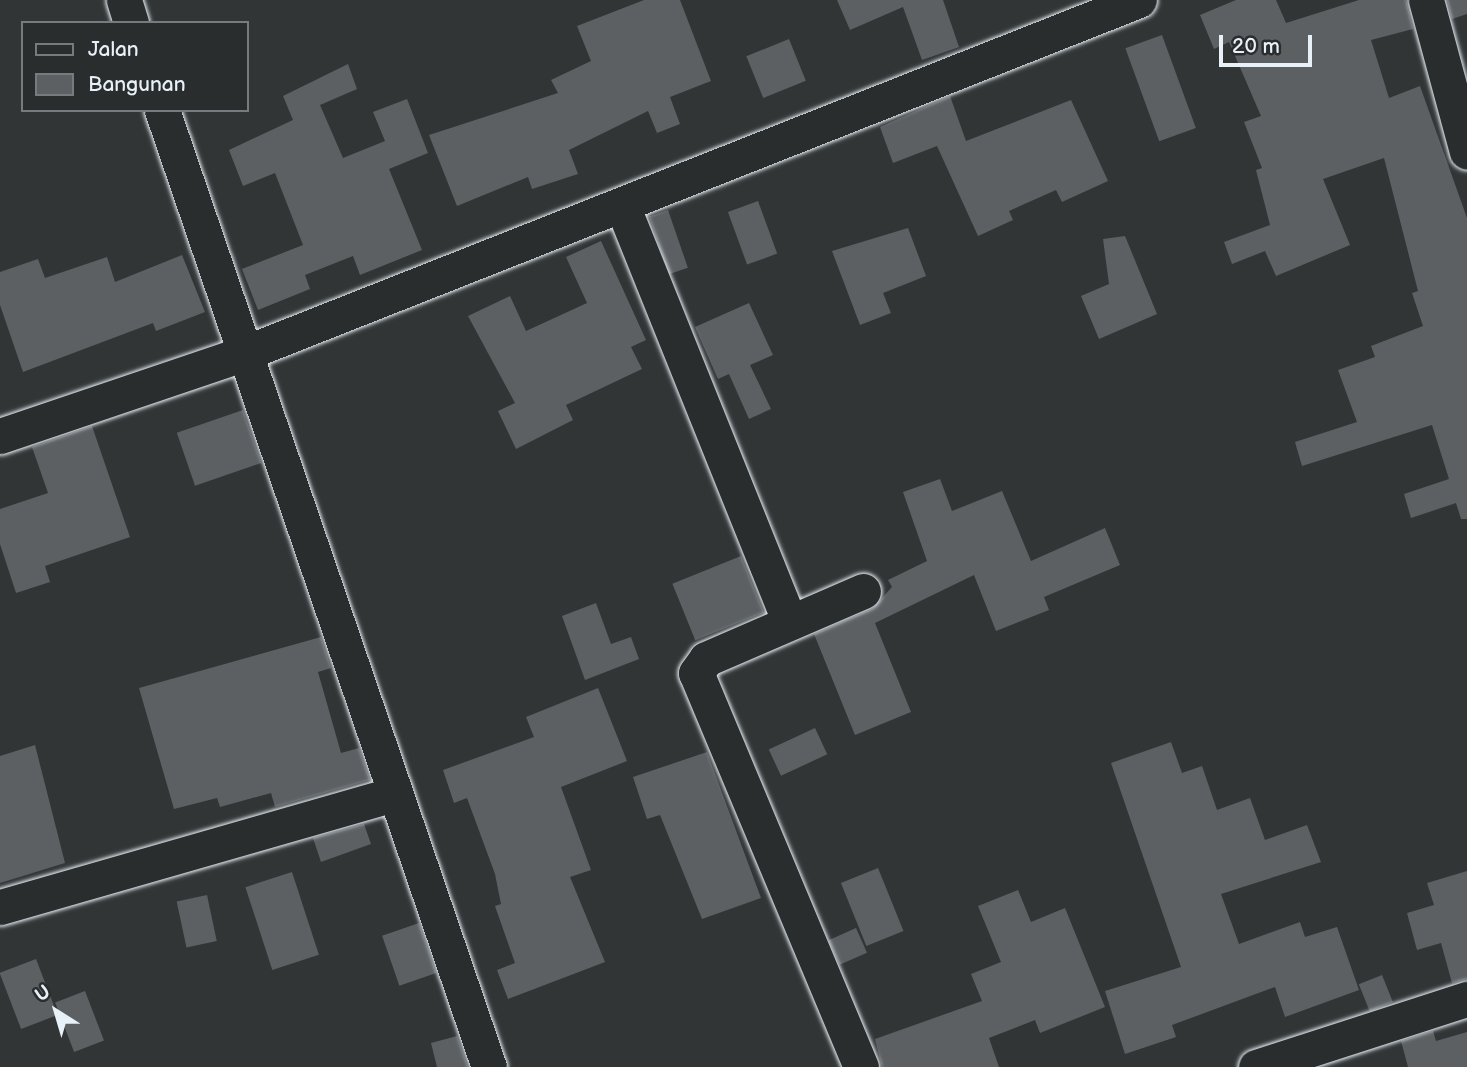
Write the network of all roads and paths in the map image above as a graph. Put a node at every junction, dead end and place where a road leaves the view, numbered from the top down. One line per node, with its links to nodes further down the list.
1 (124, 0): 4 (street)
2 (1426, 0): 6 (street)
3 (1121, 3): 7 (street)
4 (130, 21)
5 (163, 112): 8 (street)
6 (1467, 152)
7 (622, 205): 8 (street); 11 (street)
8 (245, 353): 9 (street); 12 (street)
9 (0, 436)
10 (863, 591): 11 (street)
11 (789, 621): 16 (street)
12 (391, 795): 13 (street); 15 (street)
13 (0, 907)
14 (1467, 999): 17 (street)
15 (489, 1067)
16 (861, 1067)
17 (1256, 1067)

